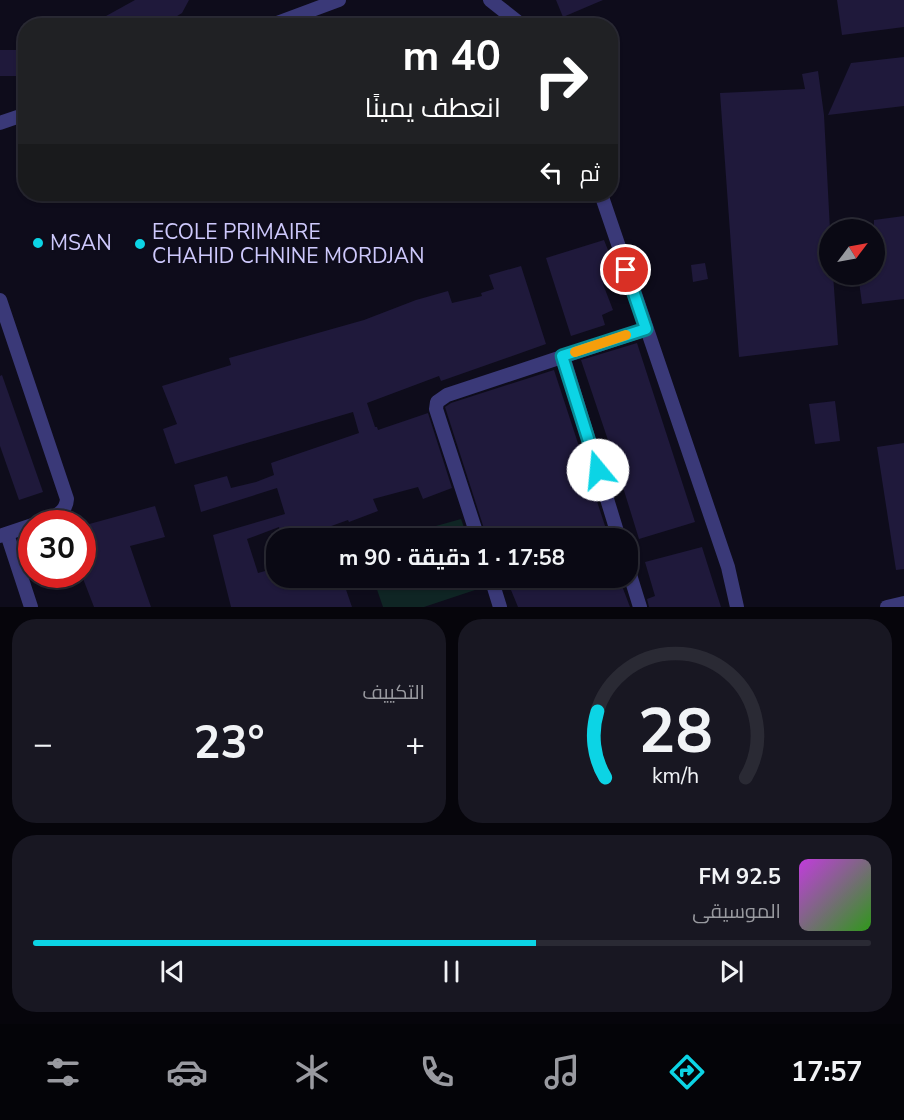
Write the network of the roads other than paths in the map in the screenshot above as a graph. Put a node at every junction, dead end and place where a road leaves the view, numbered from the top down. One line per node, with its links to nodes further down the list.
1 (339, 0): 3 (street)
2 (490, 0): 4 (street)
3 (291, 18)
4 (513, 18)
5 (18, 117): 6 (street)
6 (0, 123)
7 (603, 201): 9 (street)
8 (0, 300): 11 (street)
9 (646, 329): 10 (street); 20 (street)
10 (562, 356): 12 (street); 13 (street)
11 (64, 510)
12 (475, 528)
13 (616, 528)
14 (4, 535): 17 (street)
15 (493, 588): 18 (street)
16 (634, 588): 19 (street)
17 (31, 607)
18 (500, 607)
19 (640, 607)
20 (737, 607)

